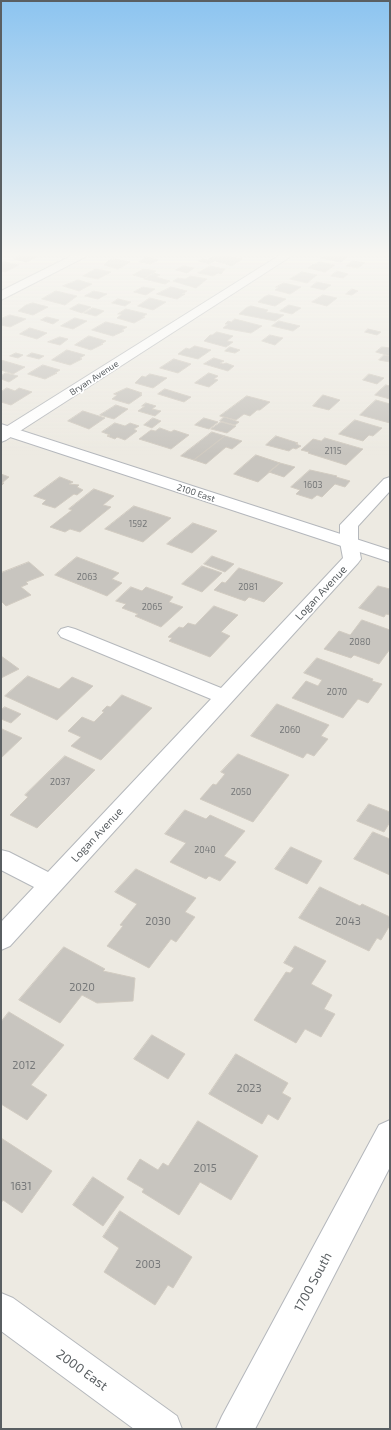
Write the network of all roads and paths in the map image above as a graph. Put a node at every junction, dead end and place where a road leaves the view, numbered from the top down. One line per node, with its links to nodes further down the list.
1 (180, 322): 2 (street, Bryan Avenue)
2 (4, 433): 4 (street, 2100 East)
3 (390, 482): 4 (street, Logan Avenue)
4 (349, 542): 5 (street, 2100 East); 7 (street, Logan Avenue)
5 (390, 556)
6 (68, 634): 7 (street)
7 (225, 697): 9 (street, Logan Avenue)
8 (1, 859): 9 (street)
9 (51, 885): 10 (street, Logan Avenue)
10 (1, 939)
11 (390, 1135): 14 (street, 1700 South)
12 (1, 1310): 13 (street, 2000 East)
13 (164, 1429)
14 (235, 1429)

